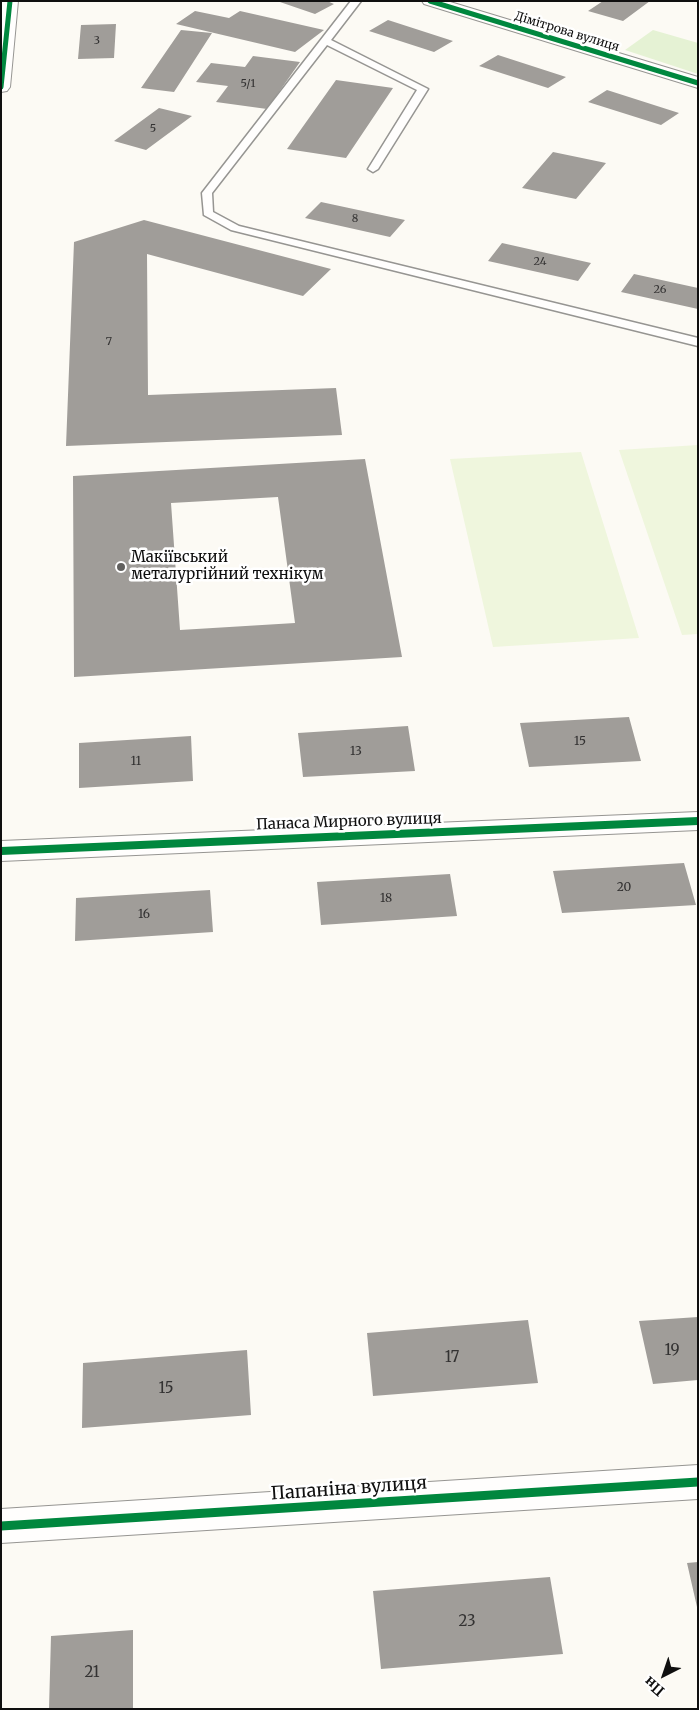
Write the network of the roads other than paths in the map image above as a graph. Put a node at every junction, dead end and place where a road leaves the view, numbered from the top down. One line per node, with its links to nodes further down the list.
1 (10, 1): 6 (street)
2 (356, 1): 4 (lane)
3 (430, 1): 5 (street, Дімітрова вулиця)
4 (325, 41): 7 (lane); 8 (lane)
5 (698, 83)
6 (1, 87)
7 (373, 169)
8 (698, 342)
9 (698, 821): 10 (street, Панаса Мирного вулиця)
10 (1, 851)
11 (698, 1482): 12 (street, Папаніна вулиця)
12 (1, 1526)

